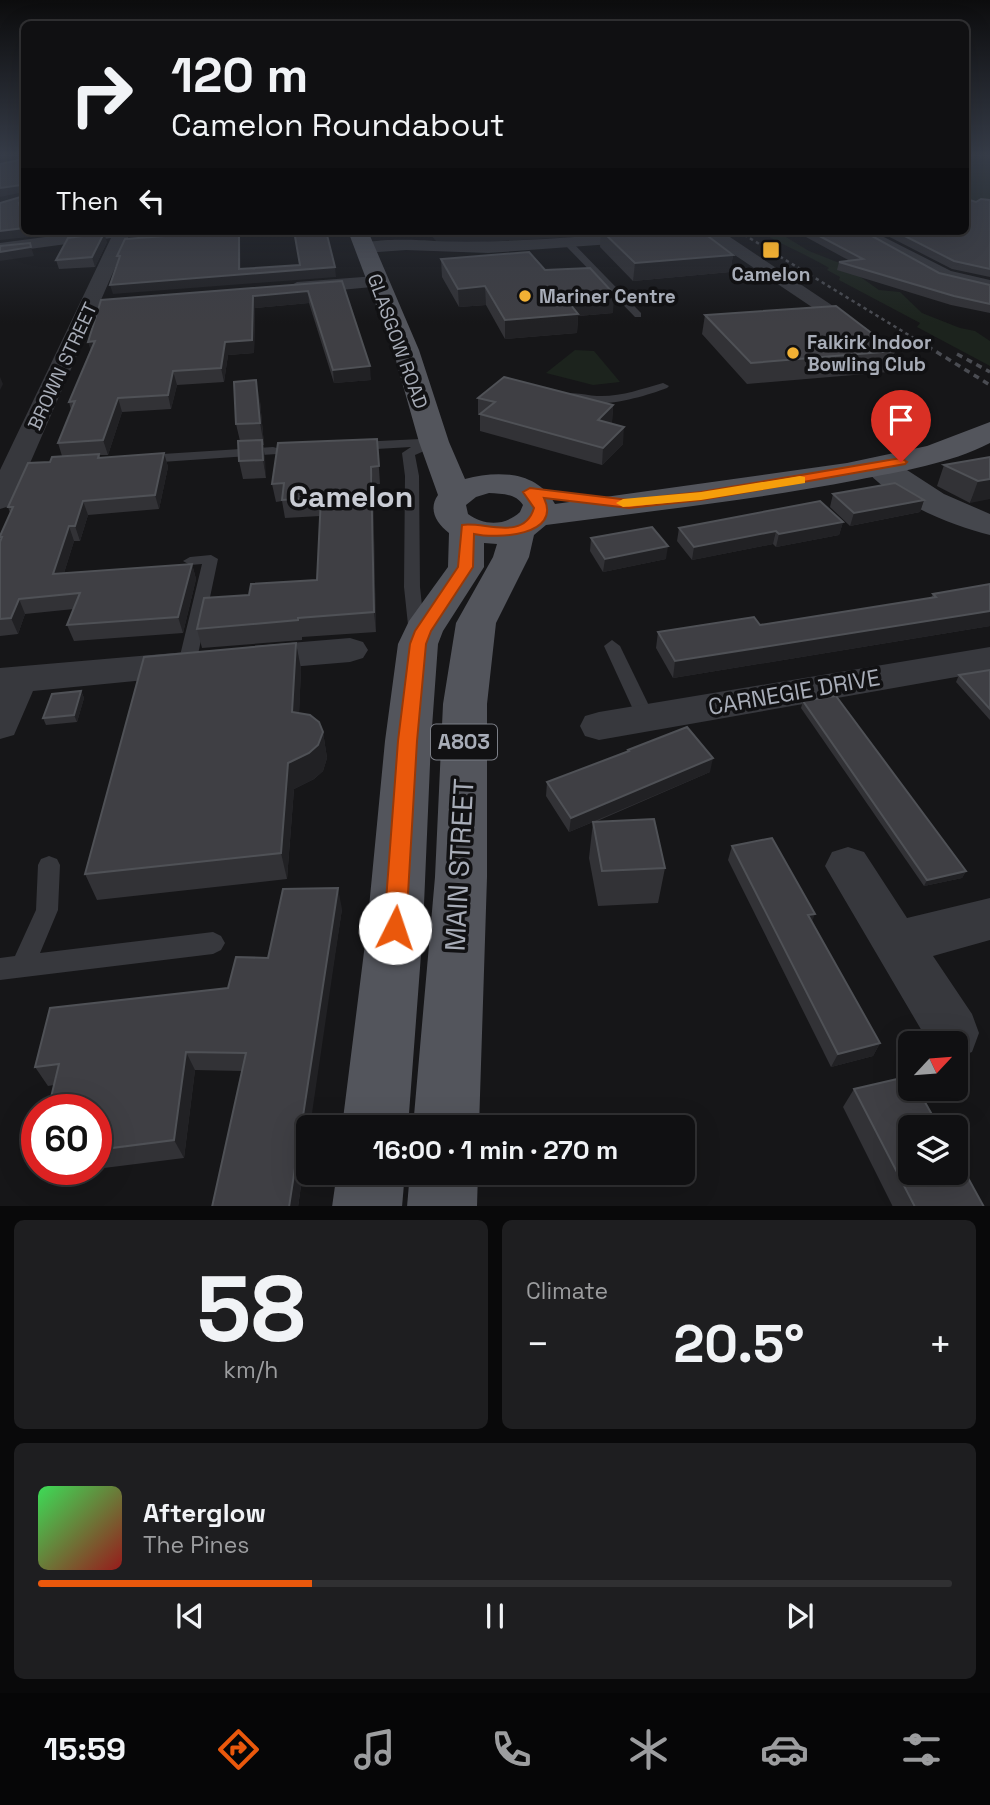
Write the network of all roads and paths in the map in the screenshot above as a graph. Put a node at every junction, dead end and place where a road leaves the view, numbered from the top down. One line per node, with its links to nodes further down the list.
1 (127, 235): 7 (street); 23 (street, BROWN STREET)
2 (655, 235): 6 (street)
3 (715, 235): 14 (street)
4 (867, 235): 11 (street)
5 (361, 239): 6 (street); 10 (main road, GLASGOW ROAD / A803)
6 (568, 243): 8 (lane)
7 (0, 248)
8 (605, 280): 9 (lane); 13 (lane)
9 (594, 281)
10 (376, 282): 12 (street); 19 (main road, GLASGOW ROAD / A803)
11 (990, 286)
12 (284, 289)
13 (638, 315)
14 (859, 331)
15 (663, 386): 16 (lane)
16 (560, 393)
17 (990, 431): 22 (main road)
18 (352, 446): 19 (lane)
19 (437, 447): 25 (main road, GLASGOW ROAD / A803); 25 (main road); 28 (lane)
20 (273, 451): 21 (lane)
21 (137, 459)
22 (879, 466): 25 (main road); 26 (street)
23 (15, 467): 24 (street, BROWN STREET)
24 (0, 500)
25 (502, 508): 28 (main road, A803); 45 (main road, MAIN STREET / A803)
26 (990, 525)
27 (190, 561): 32 (lane)
28 (418, 644): 44 (main road, A803)
29 (612, 646): 34 (lane)
30 (350, 650): 32 (street)
31 (990, 659): 34 (street, CARNEGIE DRIVE)
32 (187, 664): 33 (street)
33 (9, 680): 35 (street)
34 (646, 718): 36 (street, CARNEGIE DRIVE)
35 (0, 725)
36 (599, 726)
37 (49, 865): 42 (lane)
38 (848, 866): 41 (street)
39 (990, 919): 41 (street)
40 (213, 943): 42 (lane)
41 (896, 943): 43 (street)
42 (11, 967)
43 (952, 1031)
44 (376, 1115)
45 (447, 1115)
46 (369, 1185): 48 (main road)
47 (443, 1185): 49 (main road)
48 (367, 1206)
49 (442, 1206)

